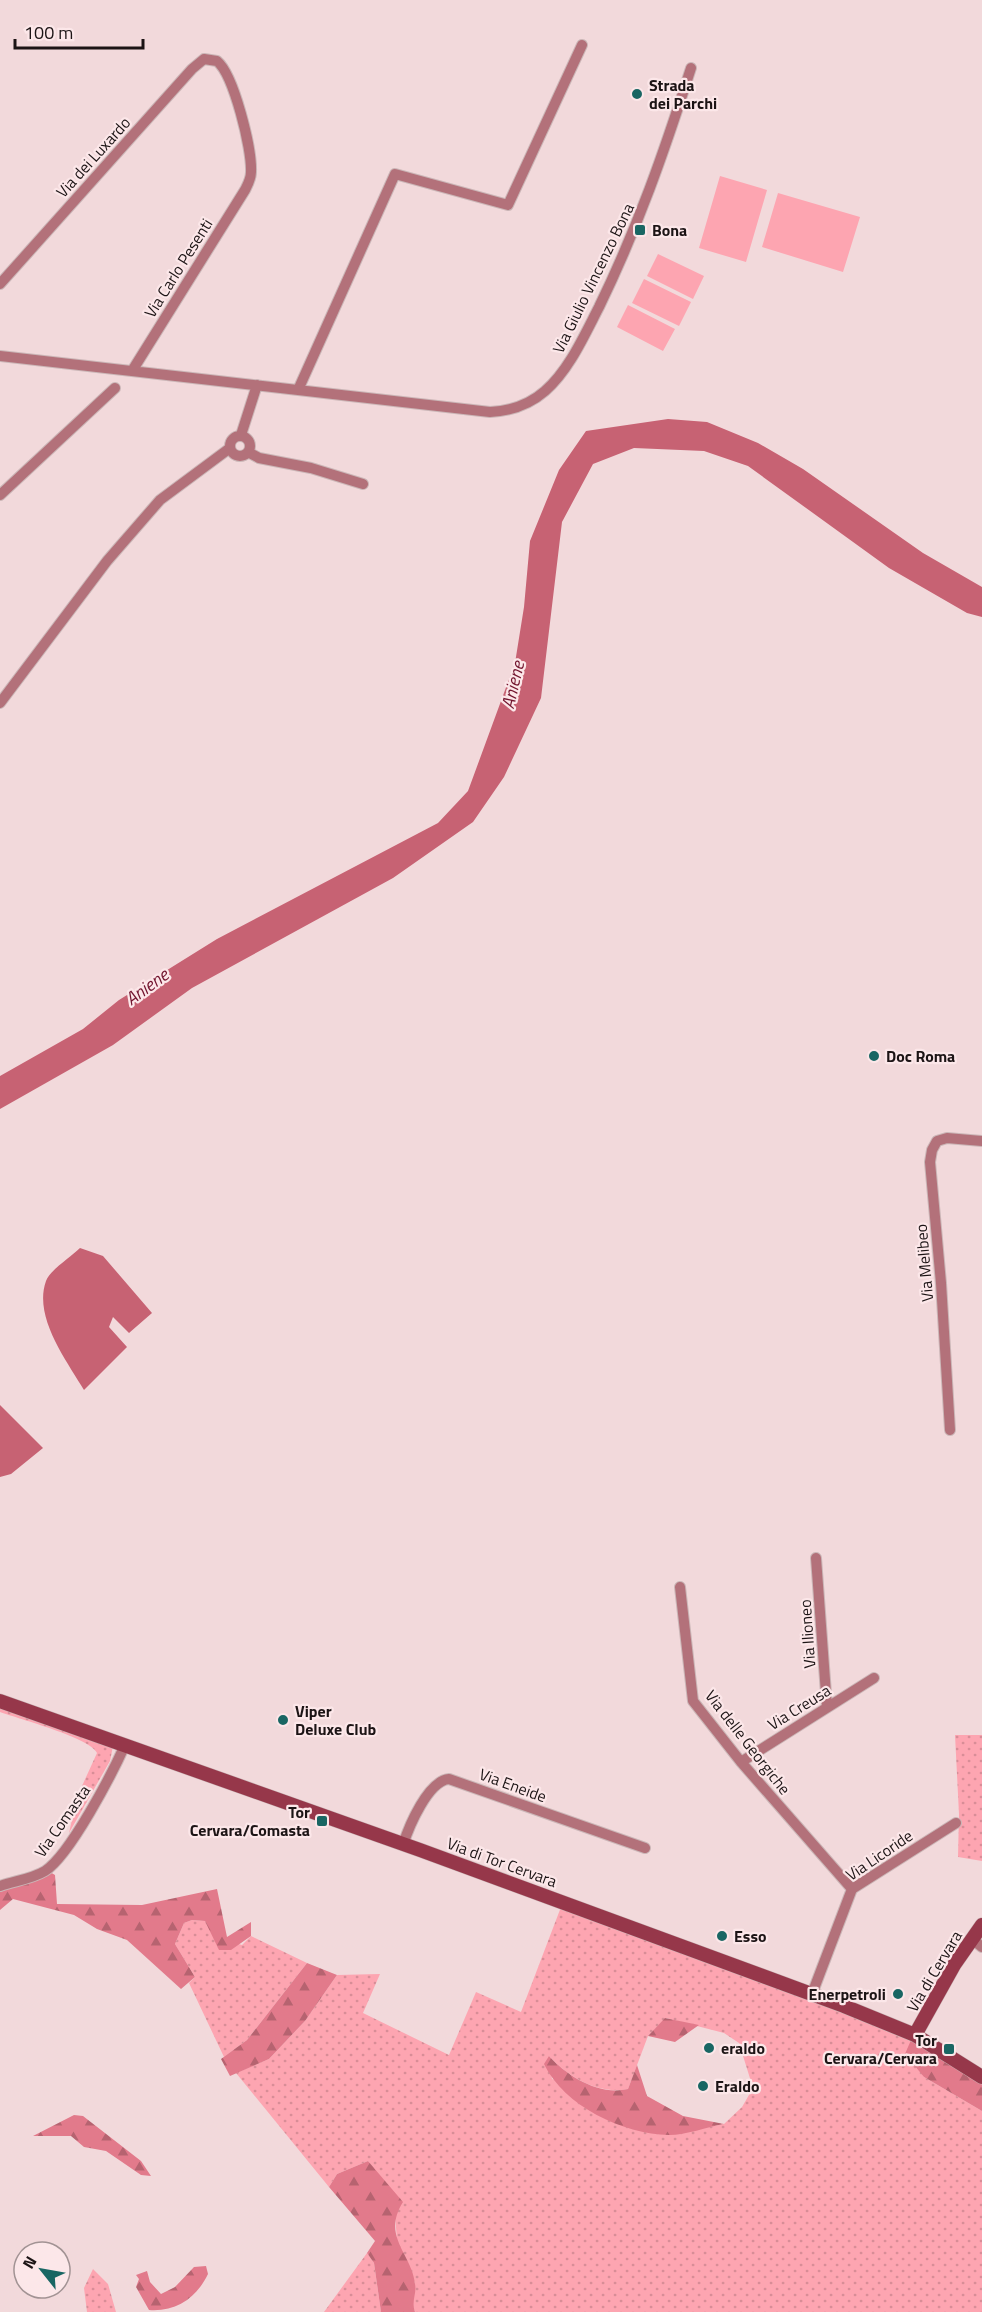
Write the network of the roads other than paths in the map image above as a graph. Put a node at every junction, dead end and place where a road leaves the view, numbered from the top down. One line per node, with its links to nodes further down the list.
1 (582, 45): 9 (street)
2 (213, 58): 4 (street, Via dei Luxardo); 6 (street, Via Carlo Pesenti)
3 (691, 68): 9 (street, Via Giulio Vincenzo Bona)
4 (0, 284)
5 (0, 356): 6 (street)
6 (132, 371): 7 (street, Via Giulio Vincenzo Bona)
7 (257, 385): 9 (street, Via Giulio Vincenzo Bona); 10 (street)
8 (115, 388): 14 (street)
9 (298, 390)
10 (241, 435): 11 (street); 12 (street)
11 (230, 448): 12 (street); 15 (street)
12 (248, 452): 13 (street)
13 (363, 484)
14 (0, 495)
15 (0, 703)
16 (982, 1142): 17 (street, Via Melibeo)
17 (950, 1430)
18 (816, 1558): 22 (street, Via Ilioneo)
19 (680, 1587): 24 (street, Via delle Georgiche)
20 (874, 1678): 22 (street, Via Creusa)
21 (0, 1701): 23 (street, Via di Tor Cervara)
22 (827, 1707): 24 (street, Via Creusa)
23 (124, 1745): 26 (street, Via di Tor Cervara); 28 (street, Via Comasta)
24 (741, 1762): 29 (street, Via delle Georgiche)
25 (956, 1823): 29 (street, Via Licoride)
26 (403, 1845): 27 (street, Via Eneide); 32 (street, Via di Tor Cervara)
27 (645, 1848)
28 (0, 1886)
29 (852, 1889): 32 (street, Via Licoride)
30 (982, 1925): 31 (street, Via di Cervara)
31 (977, 1943): 33 (street, Via di Cervara)
32 (812, 1994): 33 (street, Via di Tor Cervara)
33 (915, 2035): 34 (street, Via di Tor Cervara)
34 (982, 2077)

